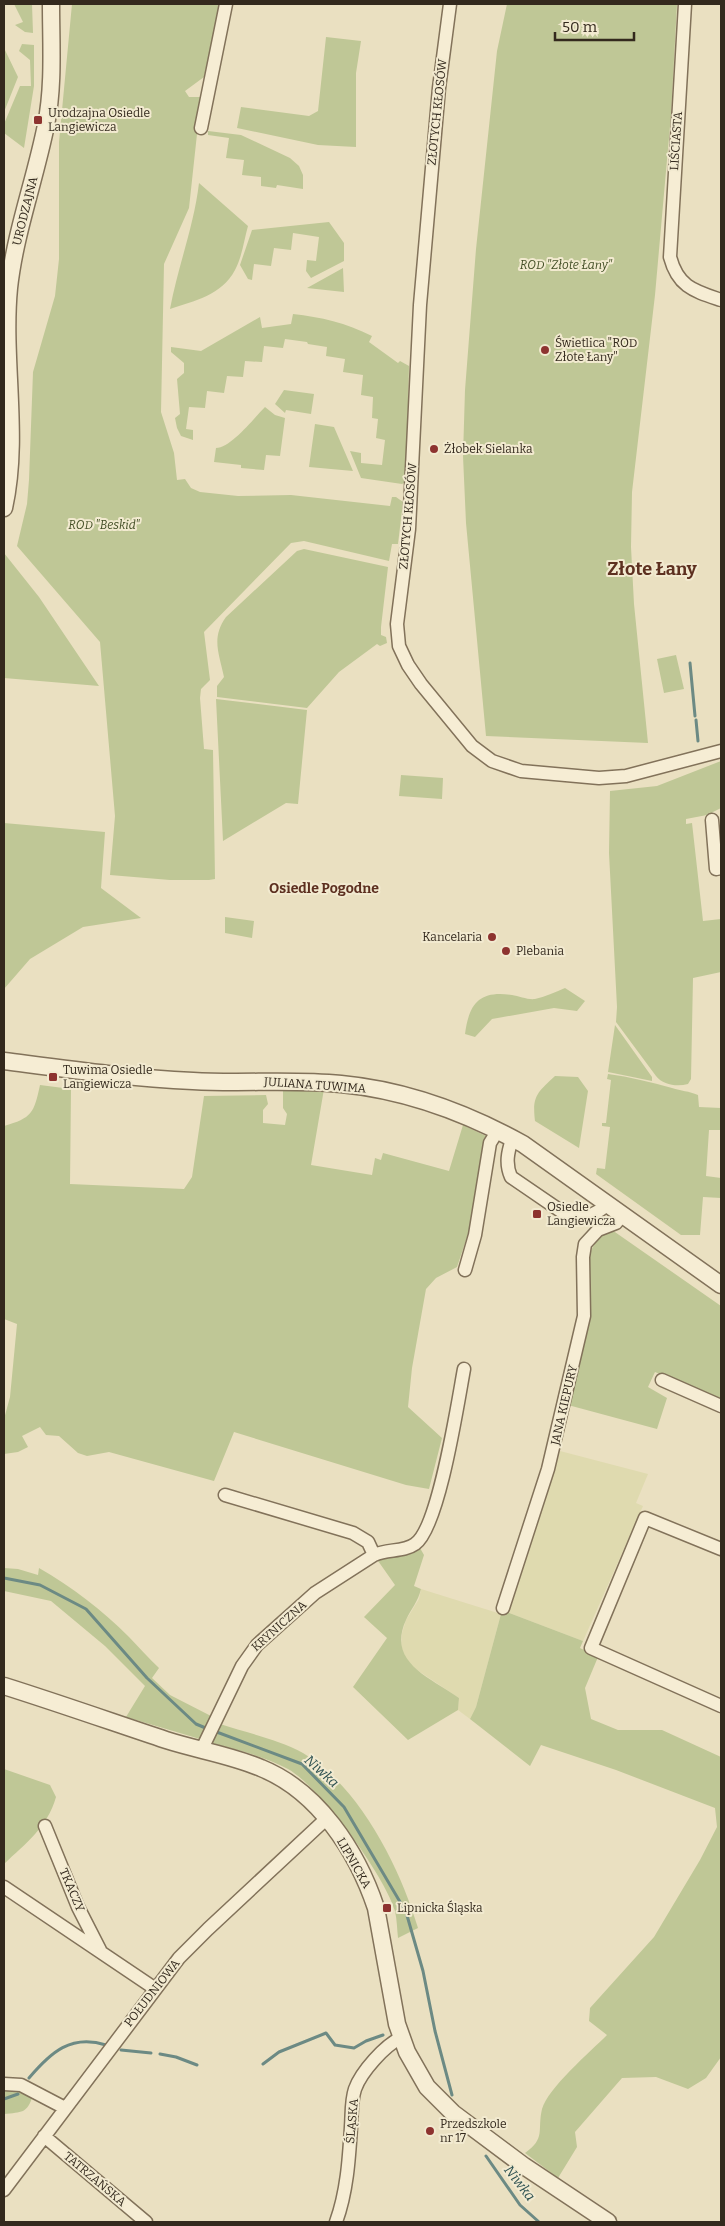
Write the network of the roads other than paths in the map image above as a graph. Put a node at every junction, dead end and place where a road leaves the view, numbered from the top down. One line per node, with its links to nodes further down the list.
1 (51, 4): 7 (street, URODZAJNA)
2 (226, 4): 5 (street)
3 (450, 4): 8 (street, ZŁOTYCH KŁOSÓW)
4 (685, 4): 6 (street, LIŚCIASTA)
5 (201, 128)
6 (721, 300)
7 (4, 508)
8 (721, 751)
9 (712, 820): 10 (street)
10 (721, 868)
11 (4, 1061): 12 (street, JULIANA TUWIMA)
12 (498, 1130): 13 (street, JULIANA TUWIMA); 16 (street)
13 (512, 1138): 14 (street, JULIANA TUWIMA); 14 (street)
14 (608, 1204): 15 (street, JULIANA TUWIMA)
15 (623, 1214): 17 (street, JULIANA TUWIMA); 24 (street, JANA KIEPURY)
16 (465, 1270)
17 (721, 1285)
18 (464, 1369): 23 (street, KRYNICZNA)
19 (662, 1380): 20 (street)
20 (721, 1406)
21 (225, 1495): 23 (street)
22 (721, 1549): 26 (street)
23 (374, 1555): 27 (street, KRYNICZNA)
24 (503, 1608)
25 (4, 1686): 27 (street, LIPNICKA)
26 (721, 1706)
27 (202, 1751): 28 (street, LIPNICKA)
28 (326, 1819): 32 (street, POŁUDNIOWA); 33 (street, LIPNICKA)
29 (45, 1826): 31 (street, TKACZY)
30 (4, 1886): 31 (street, TKACZY)
31 (101, 1952): 32 (street, TKACZY)
32 (154, 1988): 35 (street, POŁUDNIOWA)
33 (401, 2038): 39 (street, ŚLĄSKA); 40 (street, LIPNICKA)
34 (4, 2084): 35 (street)
35 (65, 2108): 36 (street, POŁUDNIOWA)
36 (44, 2136): 37 (street, POŁUDNIOWA); 38 (street, TATRZAŃSKA)
37 (4, 2190)
38 (146, 2222)
39 (336, 2222)
40 (608, 2222)

